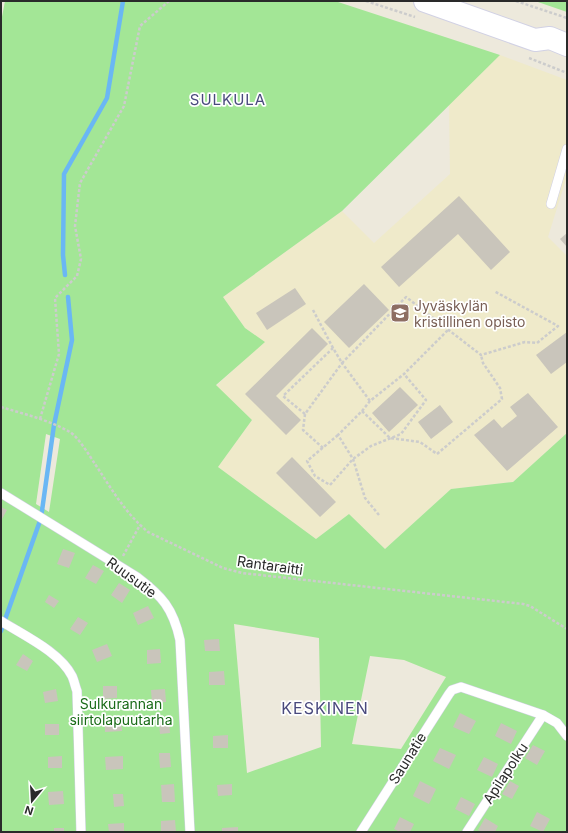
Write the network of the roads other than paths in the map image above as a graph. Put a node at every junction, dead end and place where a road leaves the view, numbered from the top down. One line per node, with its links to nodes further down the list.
1 (425, 1): 2 (main road)
2 (535, 40): 3 (main road); 4 (main road)
3 (567, 44)
4 (567, 59)
5 (567, 149): 6 (lane)
6 (551, 204)
7 (1, 493): 12 (lane, Ruusutie)
8 (1, 621): 11 (lane)
9 (543, 715): 10 (lane); 13 (lane, Saunatie); 14 (lane, Apilapolku)
10 (567, 736)
11 (81, 832)
12 (190, 832)
13 (361, 832)
14 (467, 832)

